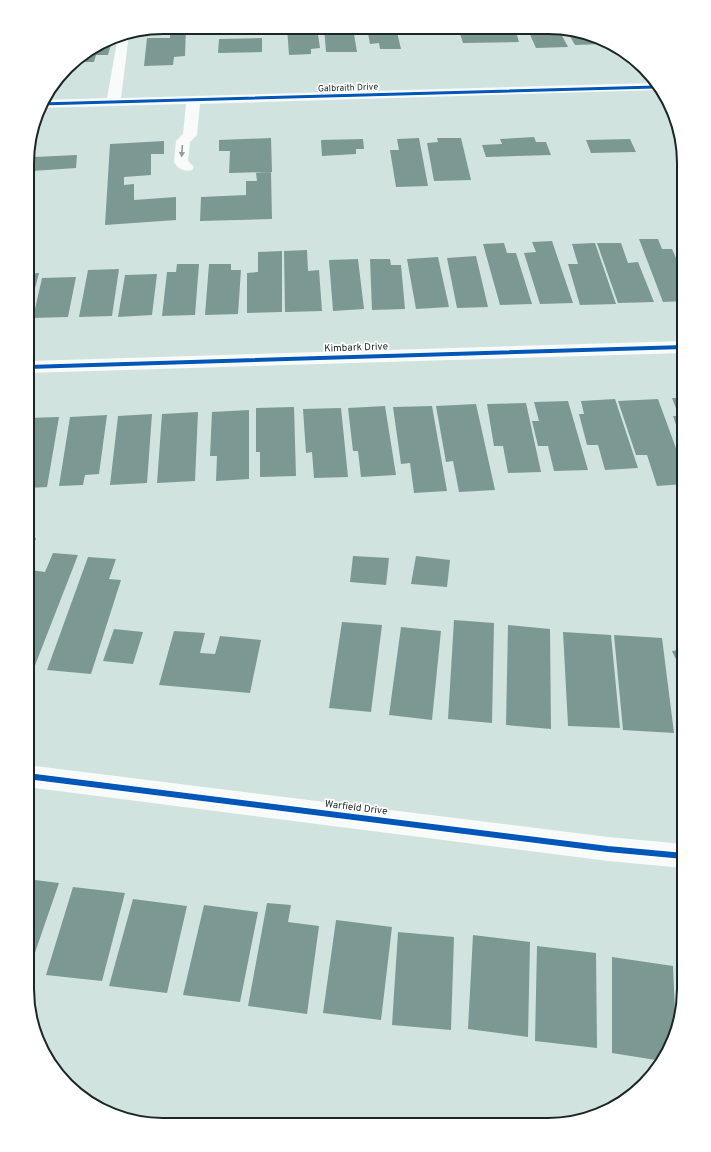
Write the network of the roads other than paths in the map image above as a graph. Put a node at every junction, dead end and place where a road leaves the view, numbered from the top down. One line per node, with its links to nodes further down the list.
1 (123, 40): 4 (street)
2 (652, 87): 3 (street, Galbraith Drive)
3 (193, 100): 4 (street, Galbraith Drive); 6 (street)
4 (113, 102): 5 (street, Galbraith Drive)
5 (48, 104)
6 (194, 145): 6 (street, one-way to 6)
7 (677, 348): 8 (street, Kimbark Drive)
8 (34, 367)
9 (34, 777): 10 (street, Warfield Drive)
10 (677, 855)

